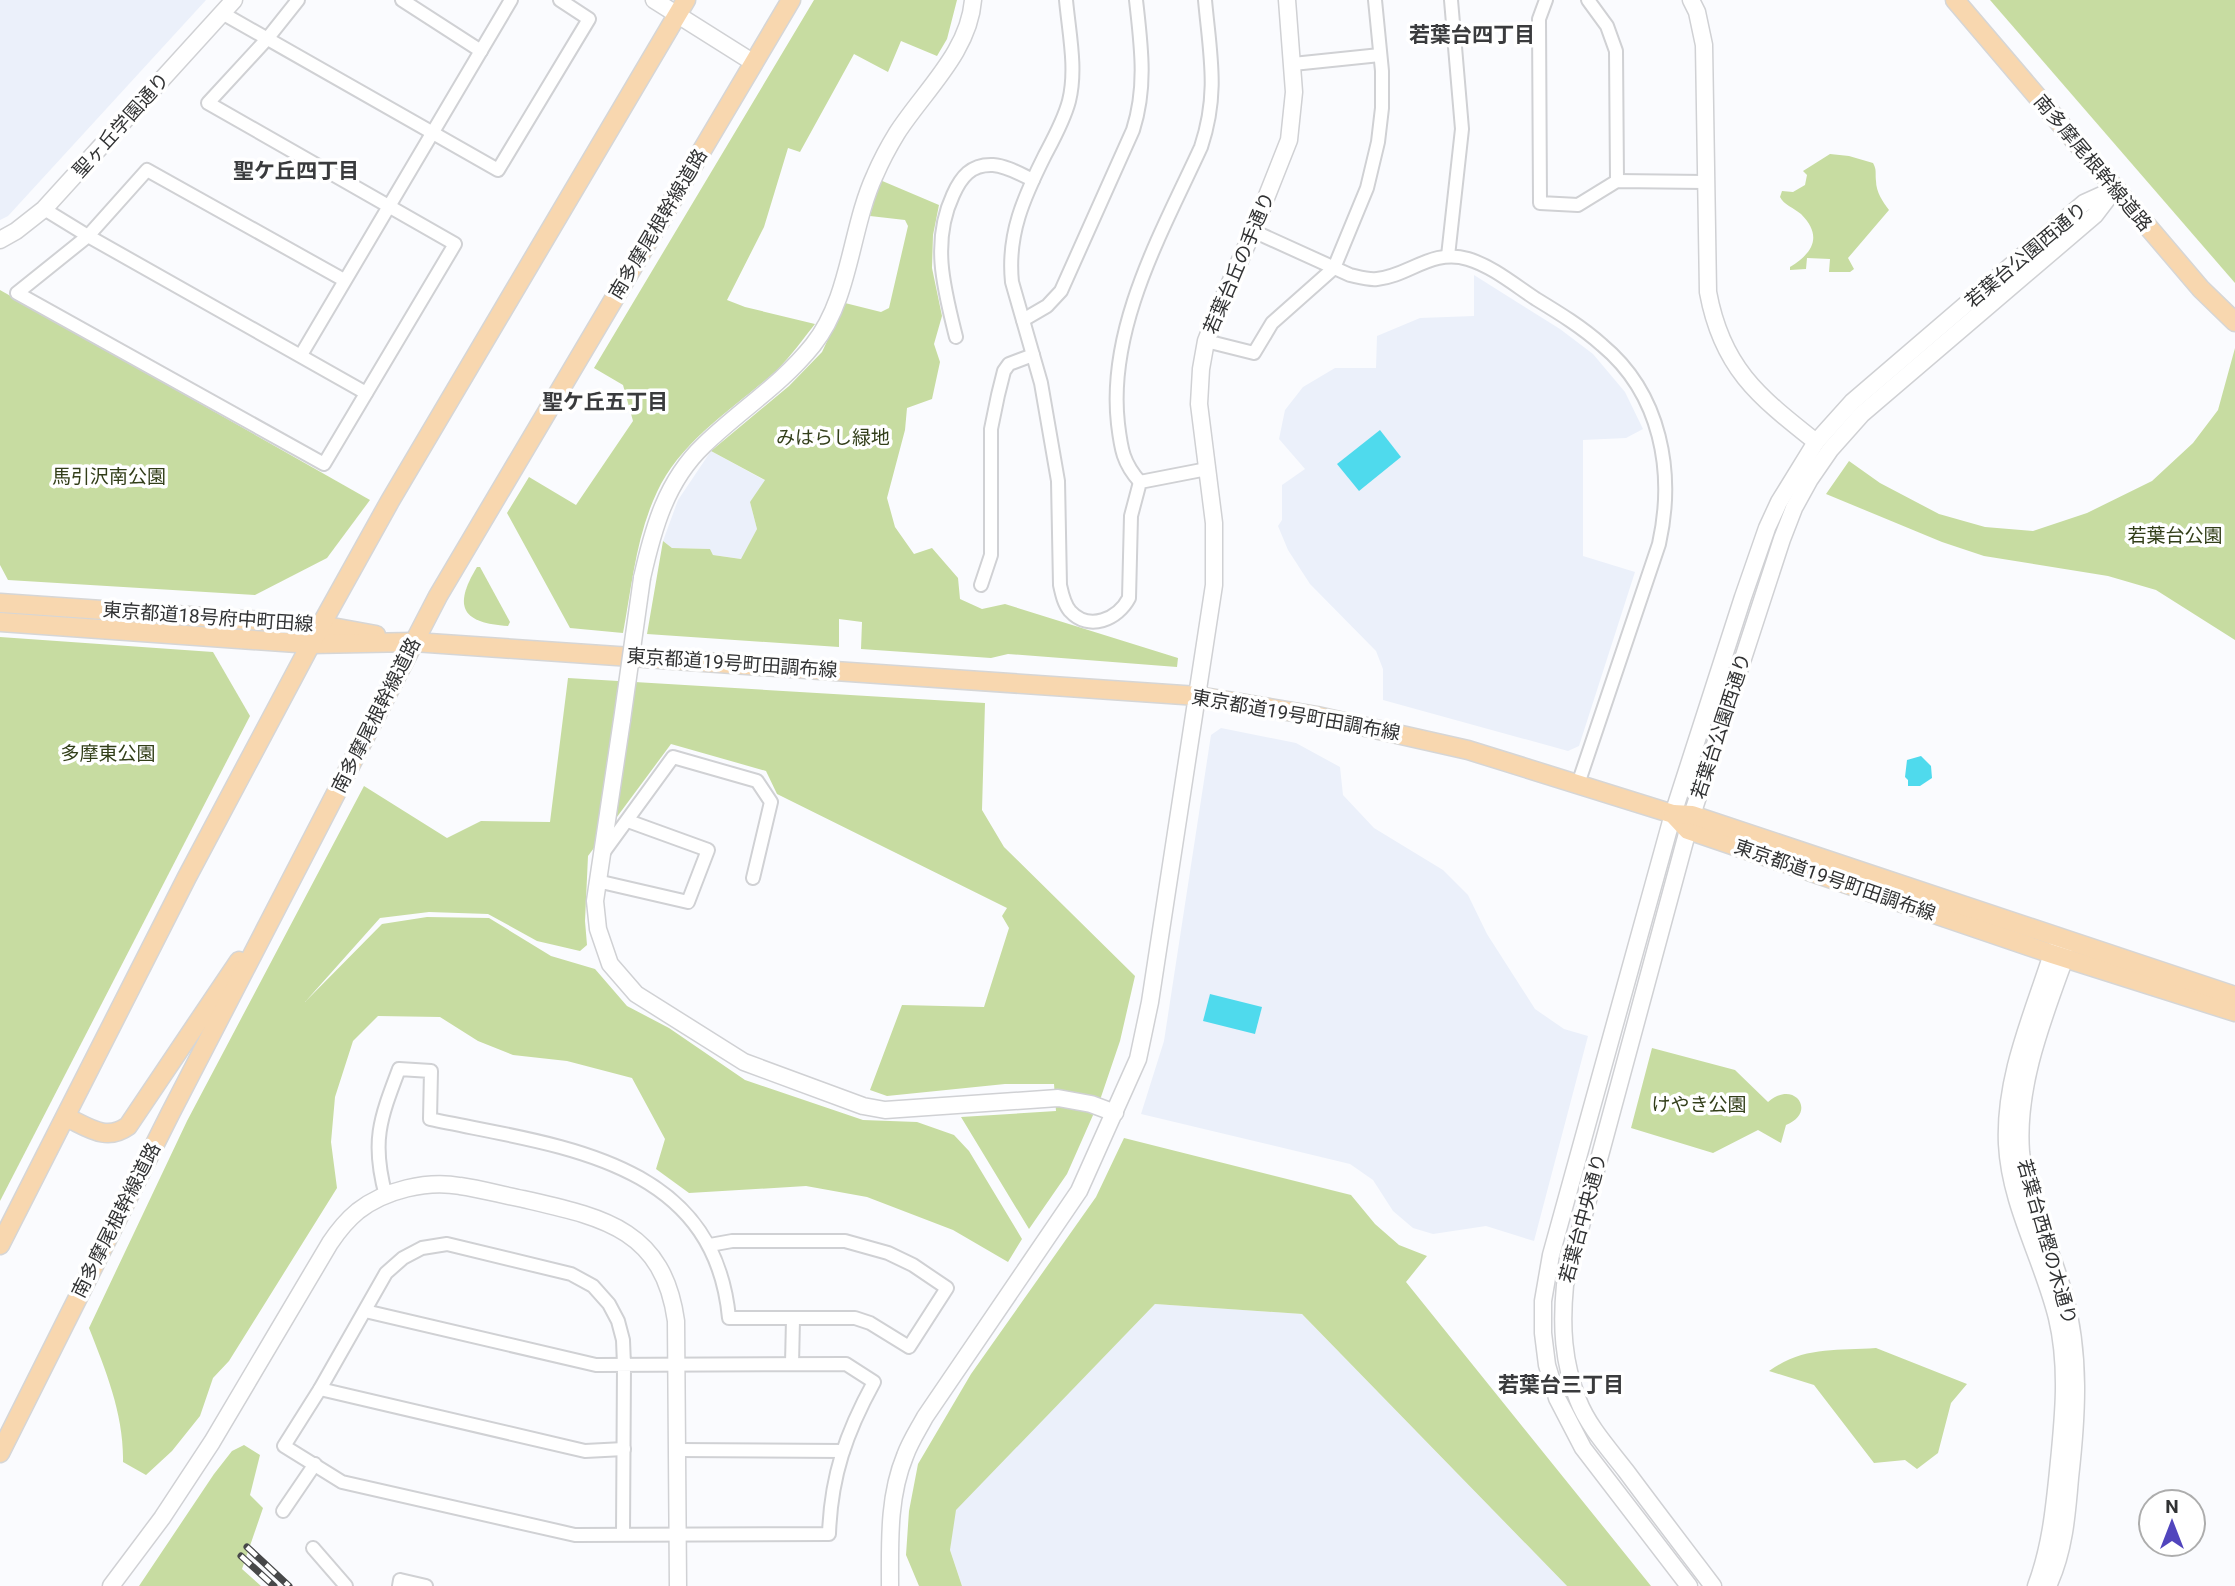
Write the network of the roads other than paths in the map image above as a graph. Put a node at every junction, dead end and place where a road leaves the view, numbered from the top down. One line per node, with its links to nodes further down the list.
1 (298, 0): 20 (street)
2 (402, 0): 21 (street)
3 (511, 0): 21 (street)
4 (560, 0): 25 (street)
5 (654, 0): 19 (street)
6 (791, 0): 23 (main road, 南多摩尾根幹線道路)
7 (973, 0): 59 (street, bridge)
8 (1066, 0): 26 (street)
9 (1136, 0): 38 (street)
10 (1205, 0): 47 (street)
11 (1287, 0): 24 (street, 若葉台丘の手通り)
12 (1375, 0): 22 (street)
13 (1451, 0): 35 (street)
14 (1546, 0): 27 (street)
15 (1588, 0): 27 (street)
16 (1691, 0): 28 (street)
17 (1955, 0): 29 (main road, 南多摩尾根幹線道路)
18 (228, 6): 20 (street); 31 (street, 聖ヶ丘学園通り)
19 (681, 7): 23 (street); 51 (main road)
20 (267, 39): 25 (street); 30 (street)
21 (481, 51): 25 (street)
22 (1380, 55): 24 (street); 36 (street)
23 (754, 63): 52 (main road, 南多摩尾根幹線道路)
24 (1293, 64): 32 (street, 若葉台丘の手通り)
25 (433, 133): 30 (street)
26 (1033, 180): 38 (street); 40 (street)
27 (1617, 181): 28 (street)
28 (1705, 182): 45 (street)
29 (2115, 188): 39 (main road, 南多摩尾根幹線道路); 45 (street, 若葉台公園西通り); 58 (street, 若葉台公園西通り)
30 (389, 207): 37 (street); 44 (street)
31 (44, 209): 33 (street); 34 (street, 聖ヶ丘学園通り)
32 (1253, 231): 36 (street); 41 (street, 若葉台丘の手通り)
33 (88, 236): 37 (street); 42 (street); 44 (street)
34 (0, 240)
35 (1448, 256): 36 (street); 55 (street)
36 (1334, 268): 41 (street)
37 (344, 280): 42 (street)
38 (1023, 320): 43 (street)
39 (2235, 323)
40 (956, 337)
41 (1206, 341): 46 (street, 若葉台丘の手通り)
42 (301, 355): 44 (street)
43 (1033, 355): 47 (street); 48 (street)
44 (366, 393)
45 (1816, 442): 56 (street, 若葉台公園西通り)
46 (1207, 469): 47 (street); 54 (street, 若葉台丘の手通り)
47 (1140, 482)
48 (981, 585)
49 (0, 603): 51 (main road, 東京都道18号府中町田線)
50 (0, 622): 53 (main road, 東京都道18号府中町田線)
51 (321, 625): 52 (main road, 東京都道18号府中町田線); 53 (main road)
52 (414, 642): 53 (main road, 東京都道19号町田調布線); 54 (main road, 東京都道19号町田調布線); 62 (main road, 南多摩尾根幹線道路)
53 (311, 644): 67 (main road)
54 (1198, 696): 55 (main road, 東京都道19号町田調布線); 66 (street, 若葉台丘の手通り)
55 (1578, 784): 56 (main road, 東京都道19号町田調布線)
56 (1672, 814): 58 (main road, 東京都道19号町田調布線); 92 (street, 若葉台中央通り)
57 (628, 821): 59 (street); 60 (street); 61 (street)
58 (1690, 823): 63 (main road, 東京都道19号町田調布線); 93 (street, 若葉台中央通り)
59 (601, 856): 61 (street)
60 (753, 877)
61 (597, 881): 66 (street)
62 (274, 913): 67 (main road); 80 (main road, 南多摩尾根幹線道路)
63 (2060, 950): 64 (main road, 東京都道19号町田調布線); 65 (main road, 東京都道19号町田調布線); 94 (street, 若葉台西樫の木通り); 95 (street, 若葉台西樫の木通り)
64 (2235, 996)
65 (2235, 1012)
66 (1115, 1113): 91 (street, 若葉台丘の手通り)
67 (65, 1117): 69 (main road)
68 (386, 1196): 70 (street); 73 (street); 86 (street)
69 (0, 1245)
70 (710, 1245): 72 (street); 72 (street)
71 (365, 1311): 75 (street); 75 (street); 76 (street)
72 (793, 1319): 74 (street)
73 (677, 1364): 74 (street); 75 (street); 78 (street)
74 (792, 1364): 79 (street)
75 (624, 1365): 77 (street)
76 (320, 1389): 77 (street); 81 (street)
77 (624, 1449): 83 (street)
78 (677, 1450): 79 (street); 84 (street)
79 (843, 1451): 84 (street)
80 (0, 1452)
81 (315, 1464): 82 (street); 83 (street)
82 (283, 1511)
83 (623, 1535): 84 (street)
84 (678, 1535): 90 (street)
85 (313, 1548): 87 (street)
86 (111, 1586)
87 (346, 1586)
88 (399, 1586): 89 (street)
89 (426, 1586)
90 (678, 1586)
91 (890, 1586)
92 (1689, 1586)
93 (1713, 1586)
94 (2036, 1586)
95 (2048, 1586)

